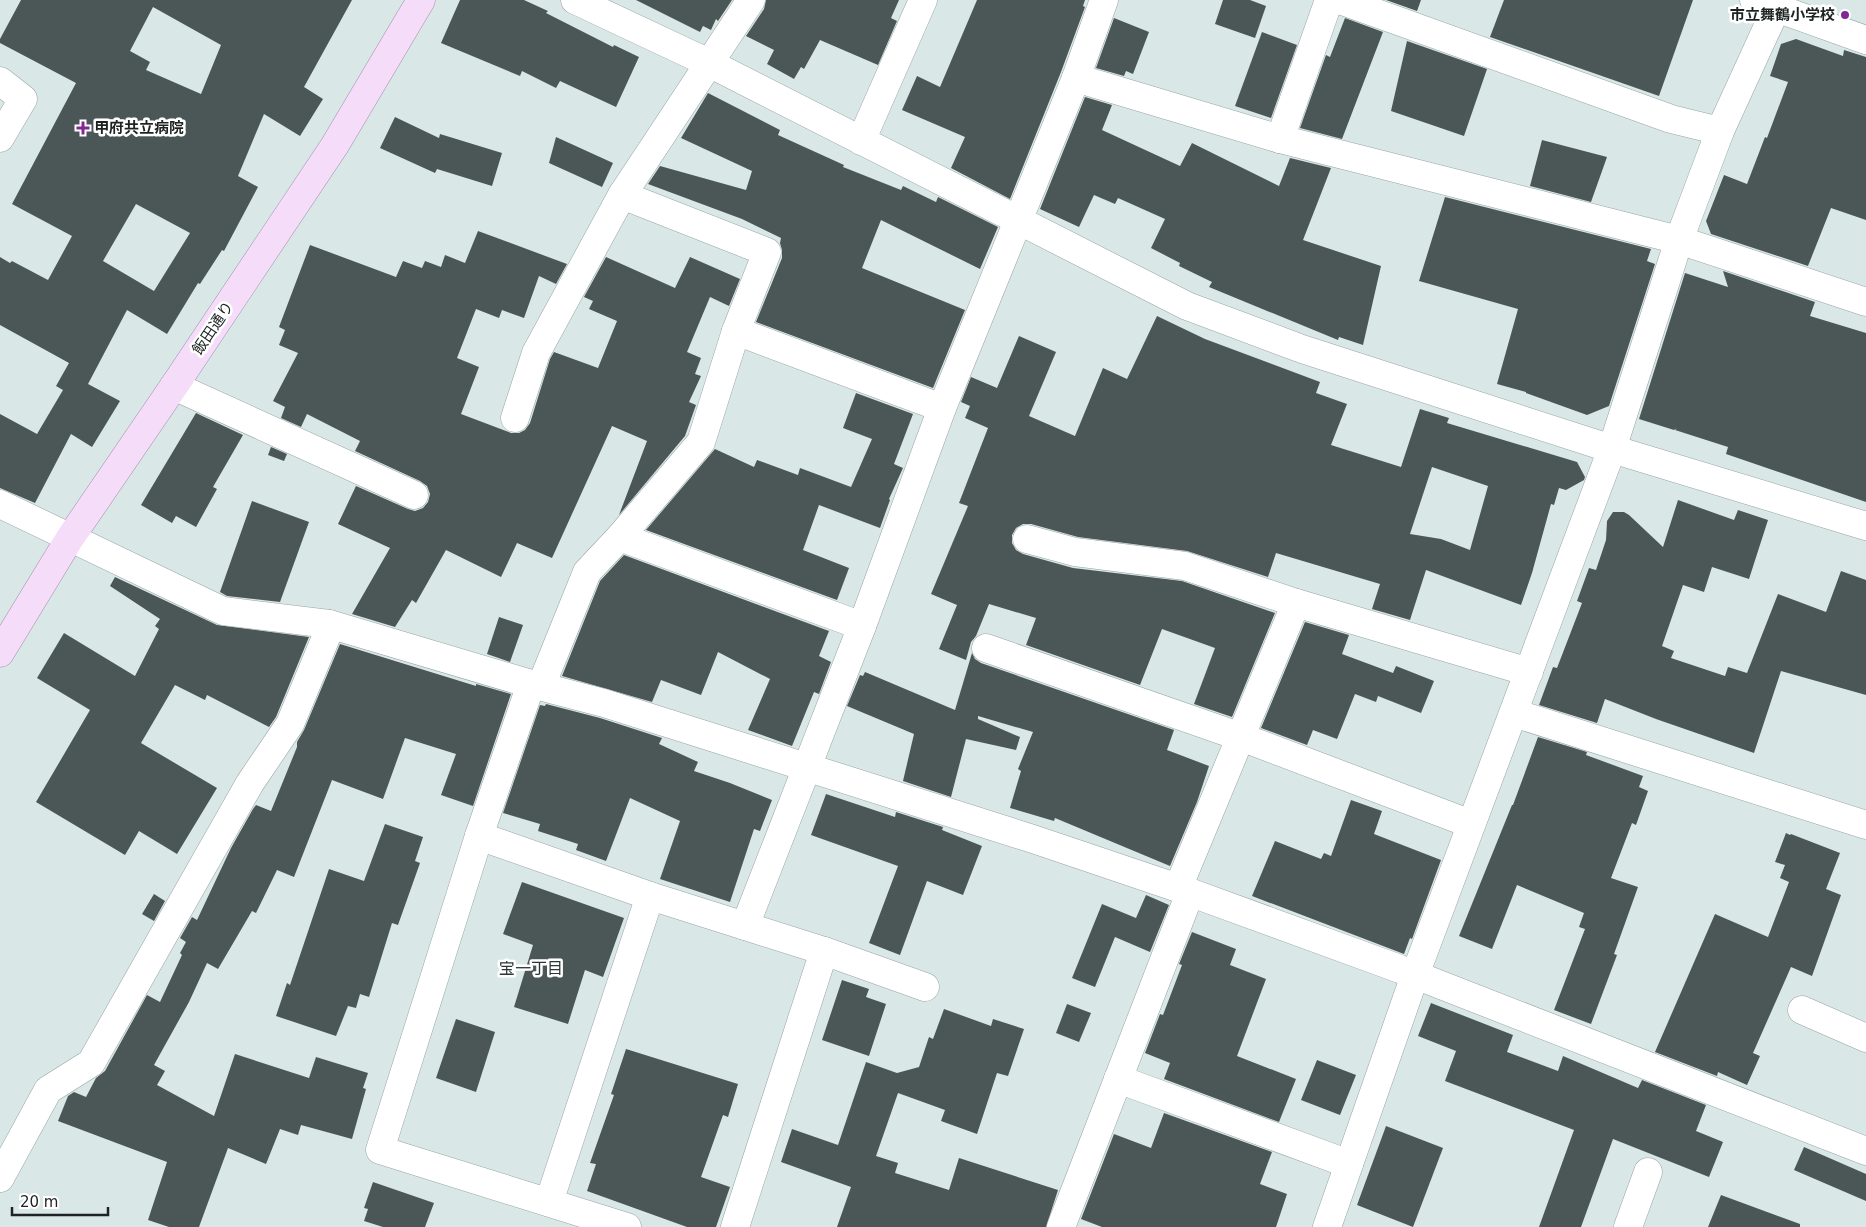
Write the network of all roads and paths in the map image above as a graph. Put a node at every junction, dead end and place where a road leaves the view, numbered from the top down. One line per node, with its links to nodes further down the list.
1 (421, 0): 22 (main road, 飯田通り)
2 (575, 0): 10 (street)
3 (751, 0): 10 (street)
4 (923, 0): 16 (street)
5 (1104, 0): 11 (street)
6 (1330, 0): 15 (street)
7 (1340, 0): 13 (street)
8 (1770, 3): 9 (street); 13 (street)
9 (1866, 40)
10 (711, 64): 16 (street); 17 (street)
11 (1076, 78): 15 (street); 18 (street)
12 (0, 81): 14 (street)
13 (1720, 130): 19 (street)
14 (0, 138)
15 (1280, 139): 19 (street)
16 (861, 141): 18 (street)
17 (622, 195): 21 (street); 24 (street)
18 (1018, 219): 23 (street); 25 (street)
19 (1680, 240): 20 (street); 25 (street)
20 (1866, 302)
21 (736, 331): 23 (street); 29 (street)
22 (174, 386): 26 (street); 30 (main road, 飯田通り)
23 (942, 408): 34 (street)
24 (515, 418)
25 (1612, 449): 28 (street); 37 (street)
26 (414, 496)
27 (0, 504): 30 (street)
28 (1866, 526)
29 (620, 537): 34 (street); 38 (street)
30 (70, 538): 33 (street); 36 (main road, 飯田通り)
31 (1028, 538): 32 (street)
32 (1296, 603): 37 (street); 40 (street)
33 (329, 624): 38 (street); 57 (street)
34 (862, 626): 41 (street)
35 (986, 648): 40 (street)
36 (0, 653)
37 (1529, 672): 39 (street)
38 (536, 685): 41 (street); 44 (street)
39 (1514, 713): 42 (street); 43 (street)
40 (1241, 737): 42 (street); 45 (street)
41 (807, 768): 45 (street); 47 (street)
42 (1471, 824): 49 (street)
43 (1866, 825)
44 (479, 836): 46 (street); 58 (street)
45 (1184, 891): 49 (street); 53 (street)
46 (650, 896): 47 (street); 58 (street)
47 (745, 926): 48 (street)
48 (824, 952): 50 (street); 60 (street)
49 (1415, 975): 54 (street); 55 (street)
50 (925, 987)
51 (1802, 1010): 52 (street)
52 (1866, 1038)
53 (1118, 1080): 55 (street); 61 (street)
54 (1866, 1151)
55 (1349, 1164): 62 (street)
56 (1648, 1172): 63 (street)
57 (0, 1178)
58 (549, 1202): 59 (street)
59 (626, 1227)
60 (735, 1227)
61 (1061, 1227)
62 (1327, 1227)
63 (1628, 1227)

